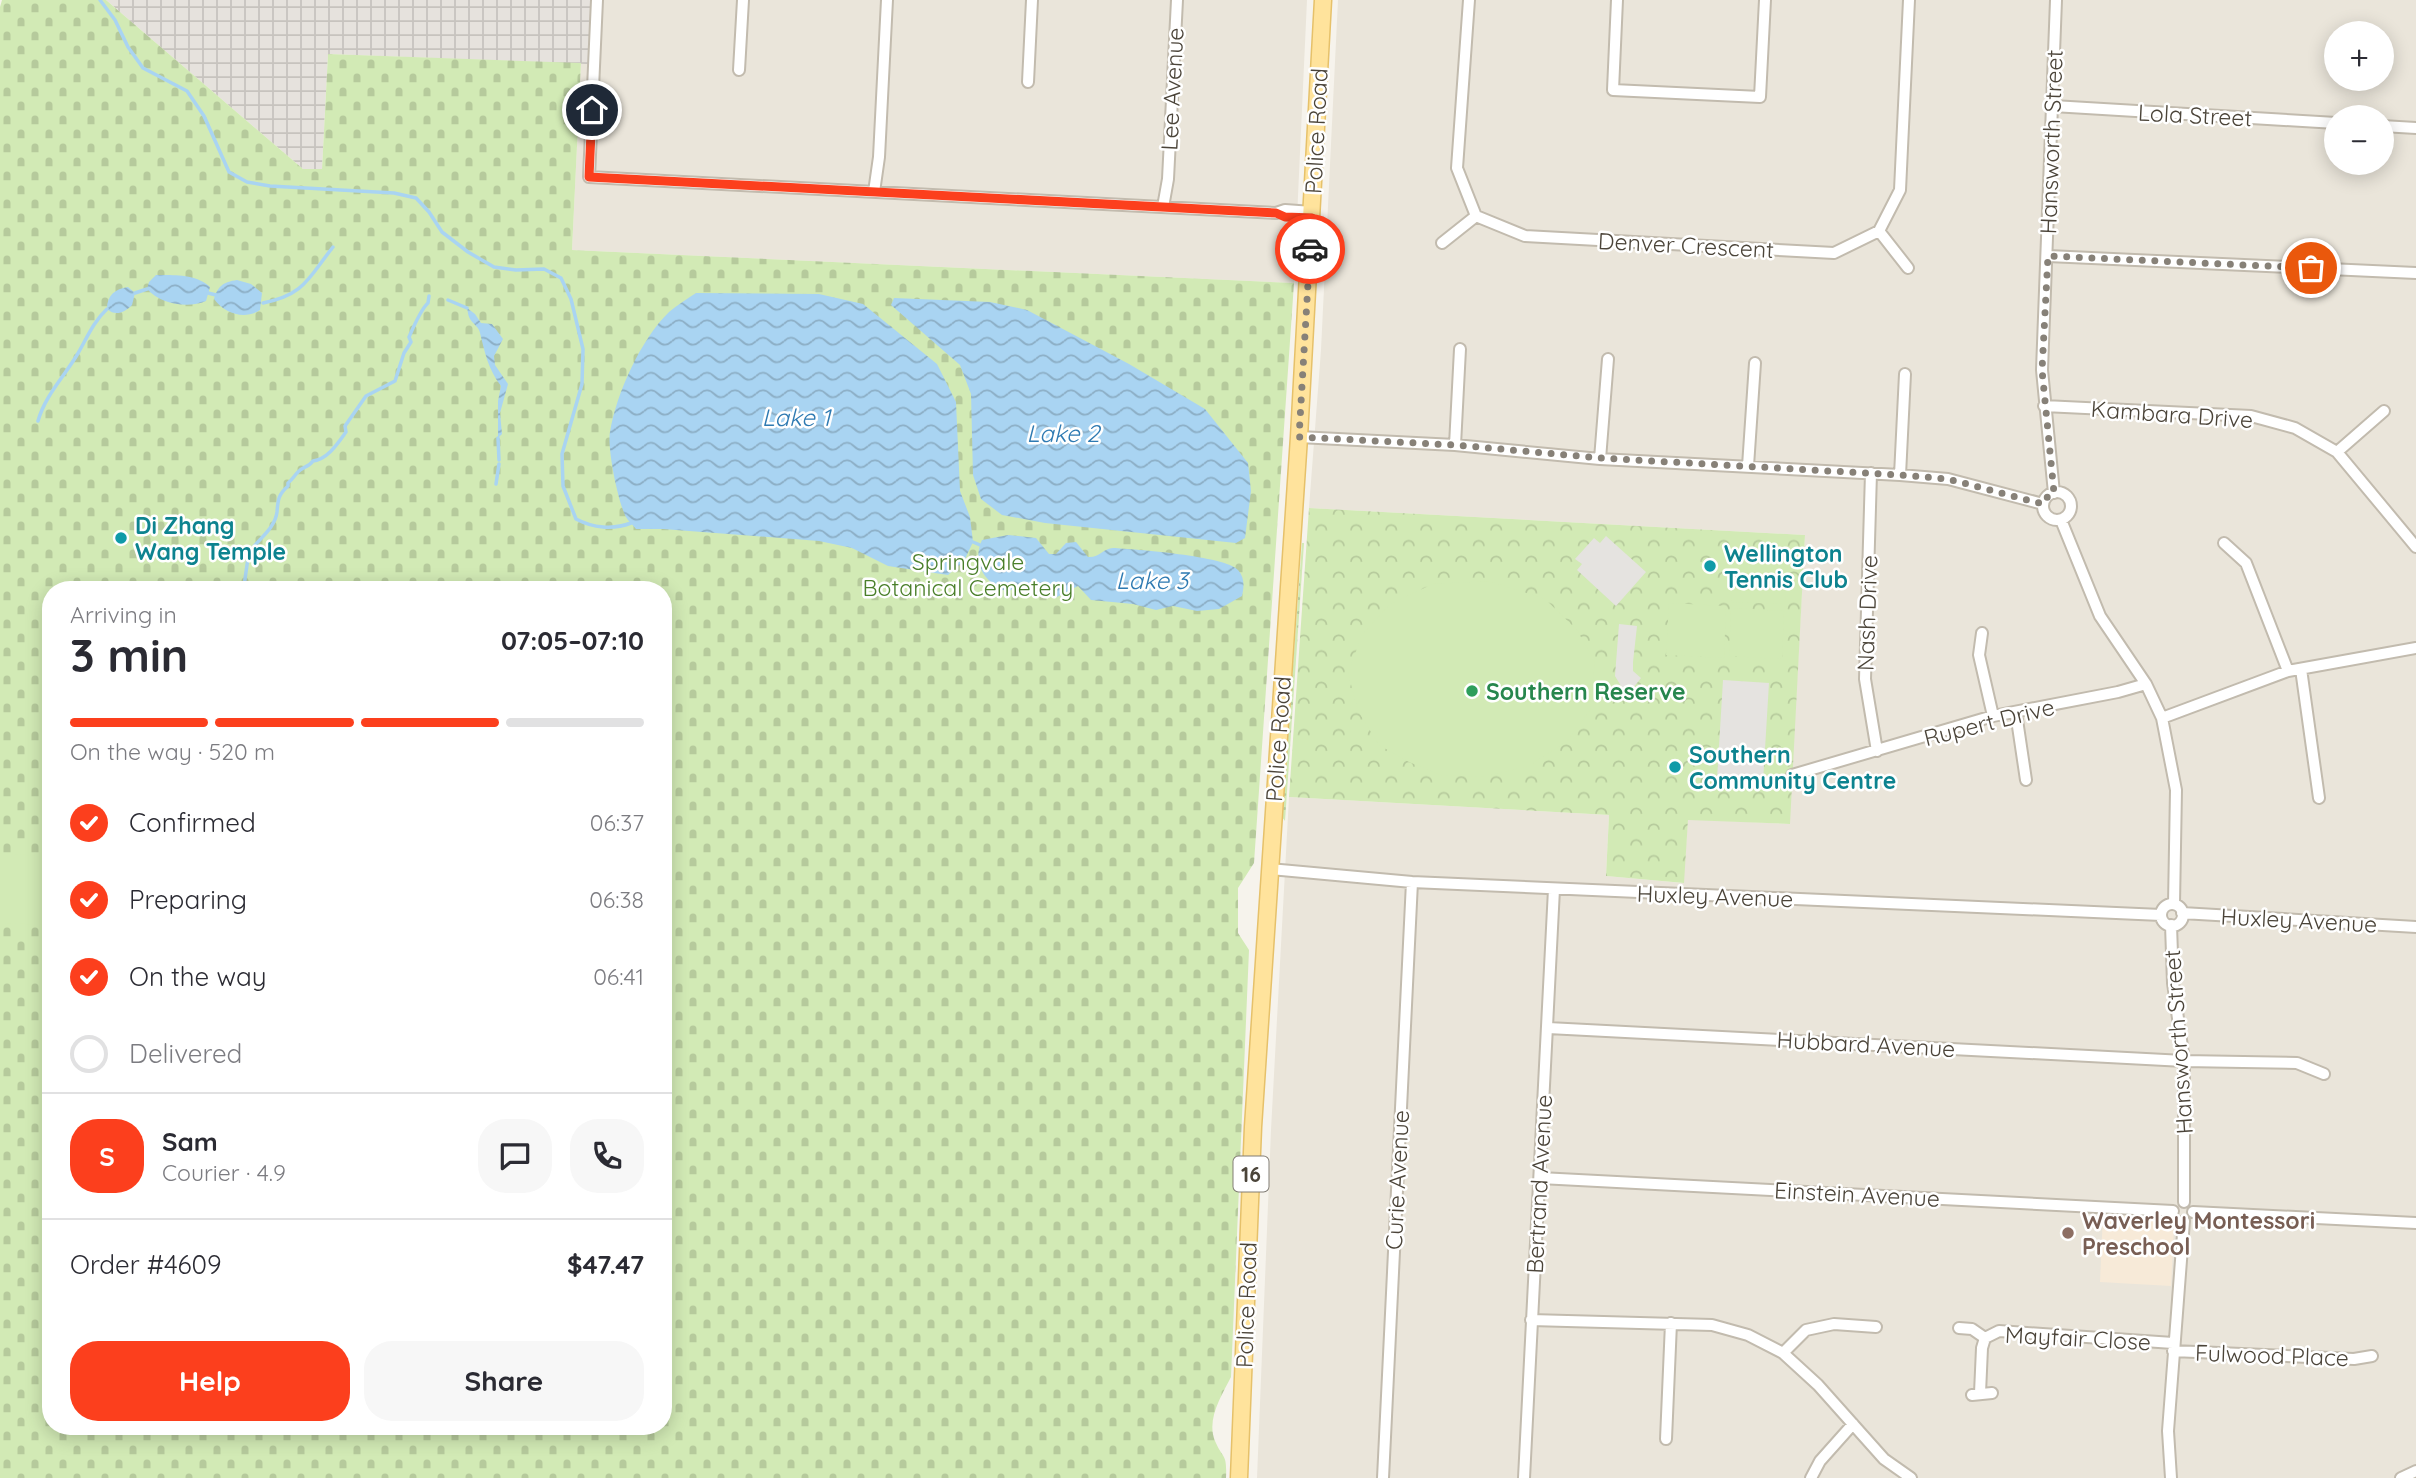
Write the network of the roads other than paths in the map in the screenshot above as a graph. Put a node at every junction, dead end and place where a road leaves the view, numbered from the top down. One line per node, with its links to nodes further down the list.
1 (597, 0): 18 (street)
2 (743, 0): 12 (street)
3 (887, 0): 18 (street)
4 (1032, 0): 13 (street)
5 (1177, 0): 19 (street, Lee Avenue)
6 (1323, 0): 20 (main road, Police Road / 16)
7 (1469, 0): 21 (street)
8 (1618, 0): 9 (street)
9 (1765, 0)
10 (1909, 0): 22 (street)
11 (2056, 0): 14 (street, Hansworth Street)
12 (739, 70)
13 (1028, 82)
14 (2053, 106): 15 (street, Lola Street); 24 (street, Hansworth Street)
15 (2324, 122)
16 (2394, 126): 17 (street)
17 (2416, 128)
18 (878, 193): 19 (street)
19 (1167, 207): 20 (street)
20 (1312, 215): 33 (main road, Police Road / 16)
21 (1476, 216): 22 (street, Denver Crescent); 23 (street)
22 (1879, 231): 25 (street)
23 (1442, 243)
24 (2048, 256): 26 (street); 31 (street, Hansworth Street)
25 (1908, 268)
26 (2416, 273)
27 (1460, 349): 34 (street)
28 (1608, 359): 36 (street)
29 (1755, 363): 37 (street)
30 (1905, 374): 39 (street)
31 (2044, 406): 35 (street, Kambara Drive); 40 (street, Hansworth Street)
32 (2384, 411): 35 (street)
33 (1299, 437): 34 (street); 57 (main road, Police Road / 16)
34 (1455, 445): 36 (street)
35 (2337, 452): 44 (street, Kambara Drive)
36 (1600, 458): 37 (street)
37 (1748, 466): 38 (street)
38 (1871, 473): 39 (street); 53 (street, Nash Drive)
39 (1900, 475): 41 (street)
40 (2054, 493): 41 (street); 42 (street)
41 (2043, 504): 42 (street)
42 (2061, 520): 49 (street)
43 (2224, 543): 48 (street)
44 (2416, 547)
45 (1982, 633): 51 (street)
46 (2416, 649): 47 (street)
47 (2301, 669): 48 (street); 56 (street)
48 (2288, 671): 52 (street)
49 (2146, 684): 50 (street, Rupert Drive); 52 (street)
50 (2016, 713): 51 (street, Rupert Drive); 55 (street)
51 (1993, 716): 53 (street, Rupert Drive)
52 (2162, 719): 60 (street)
53 (1877, 751): 54 (street, Rupert Drive)
54 (1792, 775)
55 (2026, 780)
56 (2319, 799)
57 (1269, 869): 58 (street, Huxley Avenue); 86 (main road, Police Road / 16)
58 (1412, 882): 59 (street, Huxley Avenue); 87 (street, Curie Avenue)
59 (1554, 889): 62 (street, Huxley Avenue); 65 (street, Bertrand Avenue)
60 (2174, 904): 61 (street); 62 (street)
61 (2182, 913): 63 (street); 64 (street, Huxley Avenue)
62 (2161, 915): 63 (street)
63 (2171, 925): 66 (street, Hansworth Street)
64 (2416, 927)
65 (1548, 1028): 66 (street, Hubbard Avenue); 68 (street, Bertrand Avenue)
66 (2184, 1061): 67 (street, Hubbard Avenue); 69 (street, Hansworth Street)
67 (2324, 1074)
68 (1540, 1178): 70 (street, Einstein Avenue); 74 (street, Bertrand Avenue)
69 (2184, 1202): 70 (street); 71 (street)
70 (2173, 1211): 72 (street)
71 (2193, 1212): 72 (street); 73 (street)
72 (2184, 1221): 79 (street)
73 (2416, 1223)
74 (1531, 1320): 75 (street); 88 (street, Bertrand Avenue)
75 (1671, 1323): 80 (street); 84 (street)
76 (1876, 1327): 80 (street)
77 (1959, 1328): 78 (street, Mayfair Close)
78 (1985, 1338): 79 (street, Mayfair Close); 82 (street, Mayfair Close)
79 (2173, 1347): 81 (street, Fulwood Place); 91 (street)
80 (1783, 1353): 83 (street)
81 (2372, 1356)
82 (1992, 1393)
83 (1853, 1424): 89 (street); 90 (street)
84 (1667, 1438)
85 (2416, 1471): 92 (street)
86 (1240, 1478)
87 (1383, 1478)
88 (1524, 1478)
89 (1811, 1478)
90 (1911, 1478)
91 (2171, 1478)
92 (2401, 1478)

